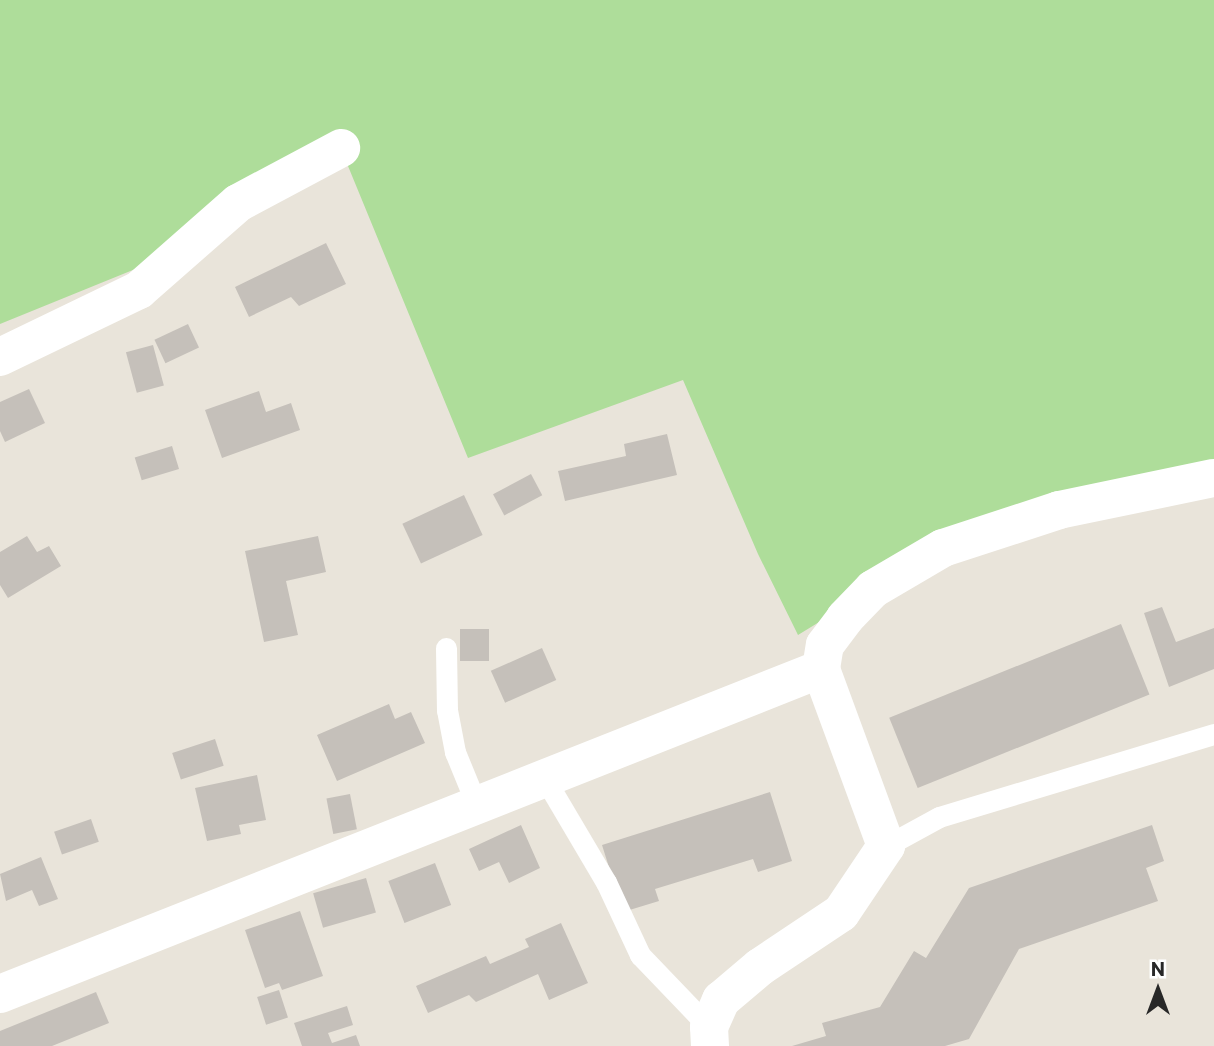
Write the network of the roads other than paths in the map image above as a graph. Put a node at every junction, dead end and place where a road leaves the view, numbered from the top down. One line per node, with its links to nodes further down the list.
1 (341, 148): 2 (street)
2 (0, 357)
3 (1214, 478): 5 (street)
4 (446, 648): 8 (lane)
5 (821, 669): 7 (street); 9 (street)
6 (1214, 733): 9 (lane)
7 (545, 779): 8 (street); 11 (lane)
8 (478, 808): 10 (street)
9 (886, 846): 11 (street)
10 (0, 994)
11 (709, 1036)

